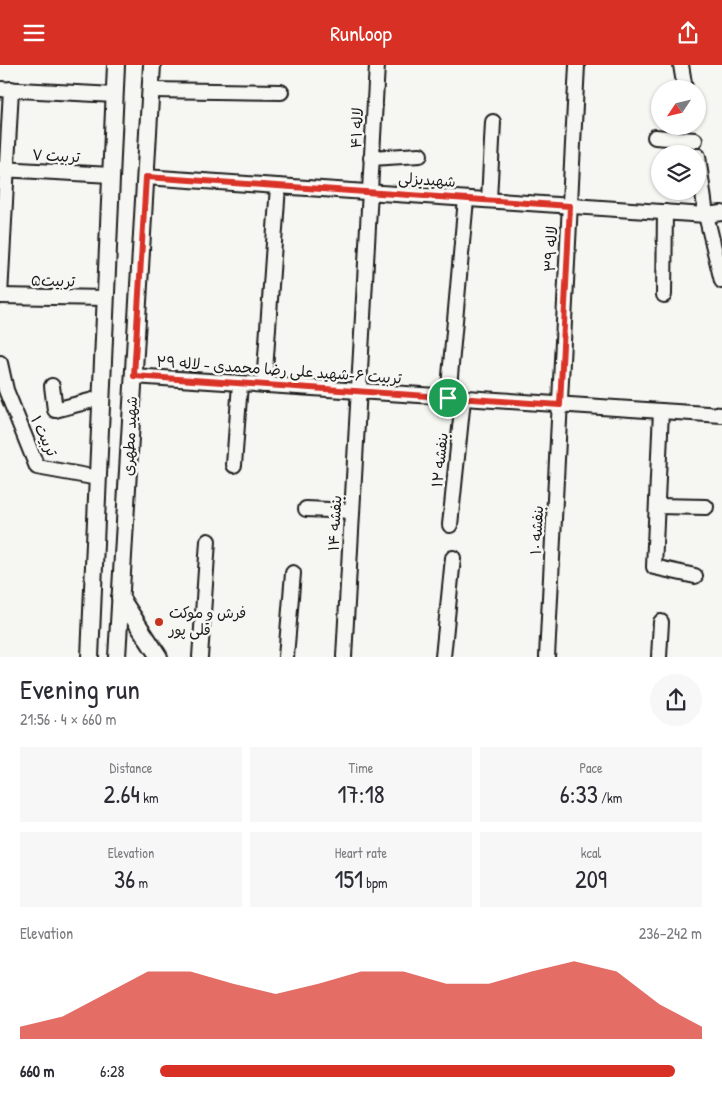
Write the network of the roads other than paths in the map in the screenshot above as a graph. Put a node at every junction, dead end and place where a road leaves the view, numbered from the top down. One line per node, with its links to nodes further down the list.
1 (116, 65): 10 (main road, شهید مطهری)
2 (152, 65): 8 (main road, شهید مطهری)
3 (376, 65): 15 (street, لاله ۴۱)
4 (577, 65): 23 (street, لاله ۳۹)
5 (681, 65): 6 (street)
6 (684, 80)
7 (5, 89): 10 (street); 16 (street)
8 (150, 90): 9 (street); 18 (main road, شهید مطهری)
9 (281, 92)
10 (115, 95): 17 (main road, شهید مطهری)
11 (493, 122): 22 (street)
12 (655, 137): 13 (street)
13 (696, 144): 26 (street)
14 (420, 155): 15 (street)
15 (372, 158): 20 (street, لاله ۴۱)
16 (3, 169): 17 (street, تربیت ۷); 29 (street)
17 (111, 175): 30 (main road, شهید مطهری)
18 (146, 177): 19 (street, شهیدبزلی); 32 (main road, شهید مطهری)
19 (278, 186): 20 (street, شهیدبزلی); 34 (street)
20 (370, 192): 21 (street, شهیدبزلی); 36 (street, لاله ۴۱)
21 (466, 199): 22 (street, شهیدبزلی); 38 (street)
22 (489, 200): 23 (street, شهیدبزلی)
23 (570, 206): 24 (street, شهیدبزلی); 40 (street, لاله ۳۹)
24 (665, 212): 26 (street, شهیدبزلی); 28 (street)
25 (722, 213): 26 (street, شهیدبزلی)
26 (706, 215): 27 (street)
27 (722, 281)
28 (664, 295)
29 (0, 296): 30 (street, تربیت۵)
30 (106, 298): 37 (main road, شهید مطهری)
31 (0, 363): 44 (street, تربیت ۱)
32 (134, 376): 33 (street, تربیت ۶-شهید علی رضا محمدی - لاله ۲۹); 53 (main road, شهید مطهری)
33 (240, 383): 34 (street, تربیت ۶-شهید علی رضا محمدی - لاله ۲۹); 43 (street)
34 (264, 385): 36 (street, تربیت ۶-شهید علی رضا محمدی - لاله ۲۹)
35 (52, 386): 37 (street)
36 (359, 391): 38 (street, تربیت ۶-شهید علی رضا محمدی - لاله ۲۹); 48 (street, بنفشه ۱۴)
37 (101, 398): 44 (main road, شهید مطهری)
38 (448, 398): 39 (street, تربیت ۶-شهید علی رضا محمدی - لاله ۲۹)
39 (463, 399): 40 (street, تربیت ۶-شهید علی رضا محمدی - لاله ۲۹); 49 (street, بنفشه ۱۲)
40 (560, 405): 41 (street, تربیت ۶-شهید علی رضا محمدی - لاله ۲۹); 65 (street, بنفشه ۱۰)
41 (661, 411): 42 (street, تربیت ۶-شهید علی رضا محمدی - لاله ۲۹); 45 (street)
42 (722, 415)
43 (234, 465)
44 (98, 478): 52 (main road, شهید مطهری)
45 (656, 506): 46 (street); 55 (street)
46 (706, 507)
47 (306, 509): 48 (street)
48 (352, 511): 63 (street, بنفشه ۱۴)
49 (450, 525)
50 (208, 541): 61 (street)
51 (452, 558): 64 (street)
52 (94, 563): 53 (main road); 58 (main road, شهید مطهری)
53 (122, 564): 56 (main road, شهید مطهری)
54 (293, 573): 62 (street)
55 (695, 576)
56 (120, 597): 59 (main road, شهید مطهری); 60 (main road)
57 (661, 622): 66 (street)
58 (90, 657)
59 (117, 657)
60 (159, 657)
61 (200, 657)
62 (286, 657)
63 (344, 657)
64 (443, 657)
65 (547, 657)
66 (659, 657)

